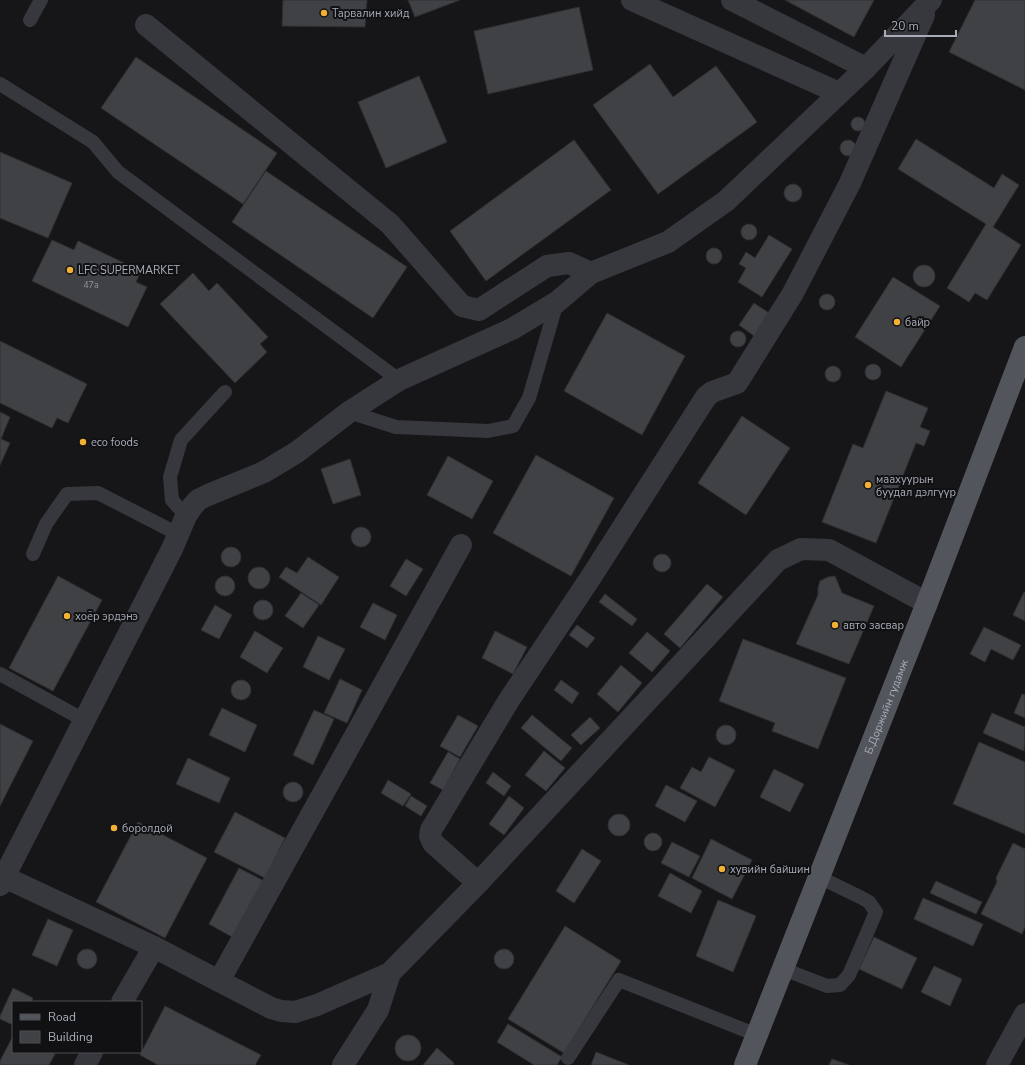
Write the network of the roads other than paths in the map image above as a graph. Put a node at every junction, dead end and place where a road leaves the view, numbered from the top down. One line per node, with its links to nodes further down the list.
1 (41, 0): 5 (lane)
2 (632, 0): 9 (street)
3 (732, 0): 7 (street)
4 (930, 1): 7 (street); 24 (street)
5 (30, 20)
6 (146, 25): 10 (street)
7 (866, 68): 9 (street)
8 (0, 84): 13 (lane)
9 (839, 93): 10 (street)
10 (591, 273): 11 (street)
11 (556, 302): 13 (street); 15 (lane)
12 (1025, 348): 19 (main road, Б.Доржийн гудамж)
13 (399, 380): 15 (street)
14 (225, 392): 16 (lane)
15 (349, 412): 16 (street)
16 (182, 525): 18 (lane); 21 (street)
17 (461, 545): 28 (street)
18 (33, 554)
19 (927, 603): 22 (main road, Б.Доржийн гудамж); 24 (street)
20 (0, 674): 21 (lane)
21 (84, 720): 23 (street)
22 (819, 877): 26 (main road, Б.Доржийн гудамж); 26 (lane)
23 (2, 881): 25 (street)
24 (478, 883): 27 (street)
25 (154, 947): 28 (street); 29 (street)
26 (783, 969): 31 (main road, Б.Доржийн гудамж)
27 (390, 973): 28 (street); 35 (street)
28 (219, 981)
29 (123, 1001)
30 (1025, 1014): 37 (street)
31 (757, 1035): 33 (lane); 36 (main road, Б.Доржийн гудамж)
32 (91, 1053): 34 (street)
33 (568, 1058)
34 (85, 1065)
35 (342, 1065)
36 (745, 1065)
37 (997, 1065)

